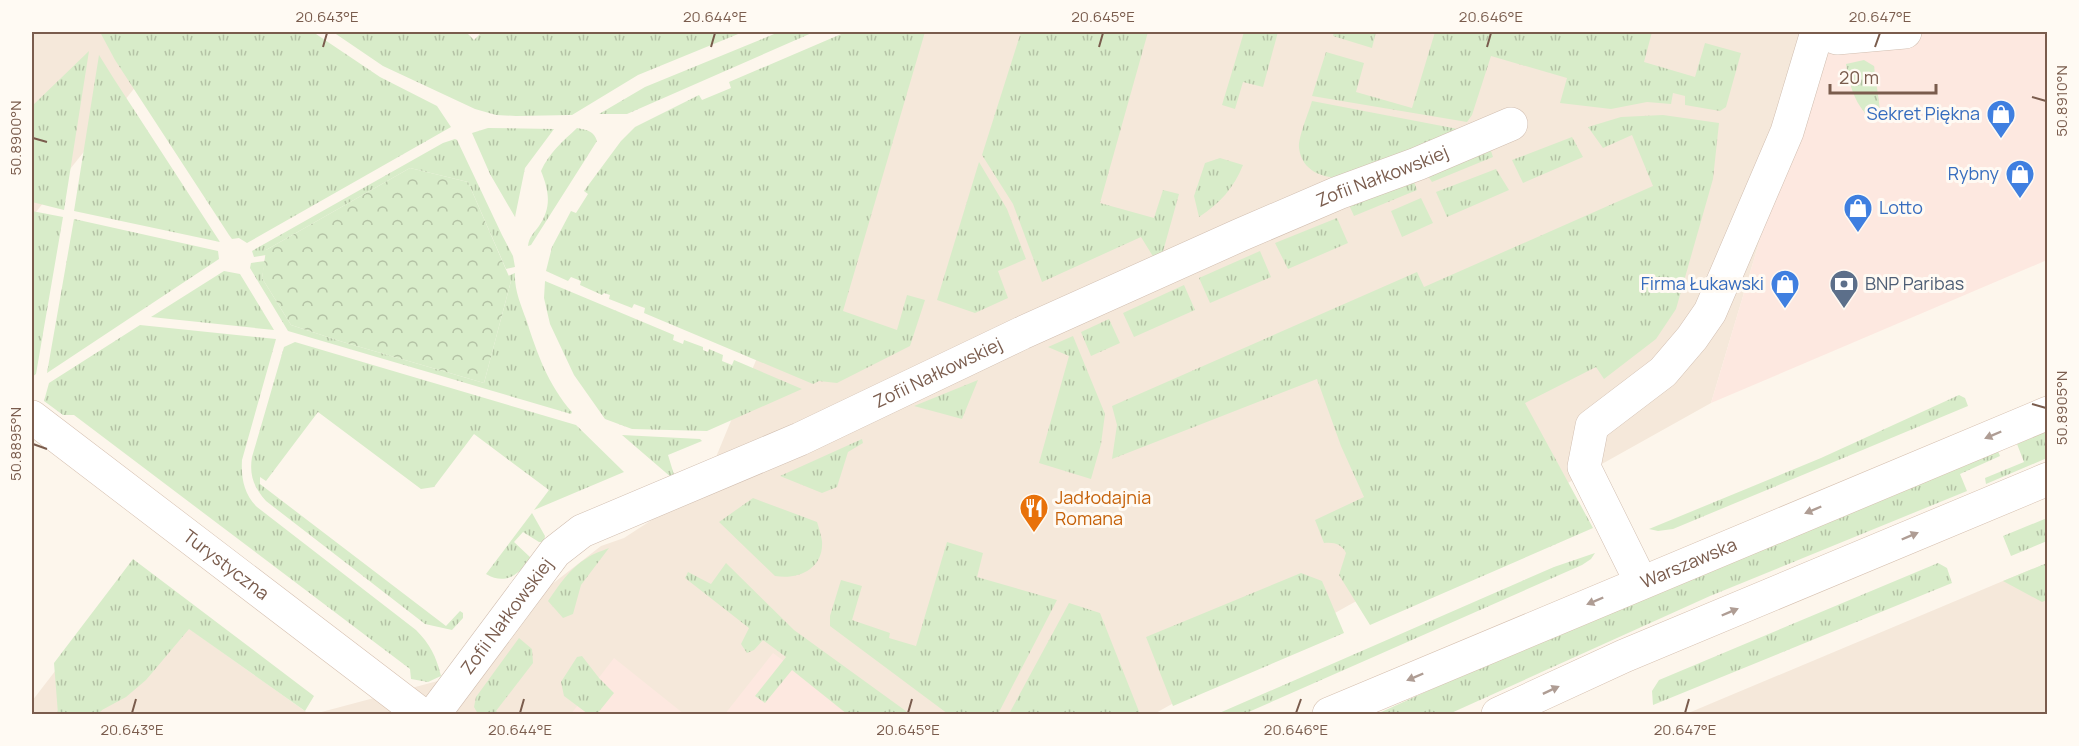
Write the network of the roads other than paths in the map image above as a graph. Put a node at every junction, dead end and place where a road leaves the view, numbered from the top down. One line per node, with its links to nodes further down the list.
1 (1819, 32): 2 (street); 7 (street)
2 (1905, 32)
3 (1511, 124): 9 (street, Zofii Nałkowskiej)
4 (2048, 413): 7 (street, Warszawska, one-way to 7)
5 (32, 417): 8 (street, Turystyczna)
6 (2048, 479): 11 (street, one-way to 6)
7 (1641, 582): 10 (street, Warszawska, one-way to 10)
8 (421, 714)
9 (434, 714)
10 (1329, 714)
11 (1498, 714)

